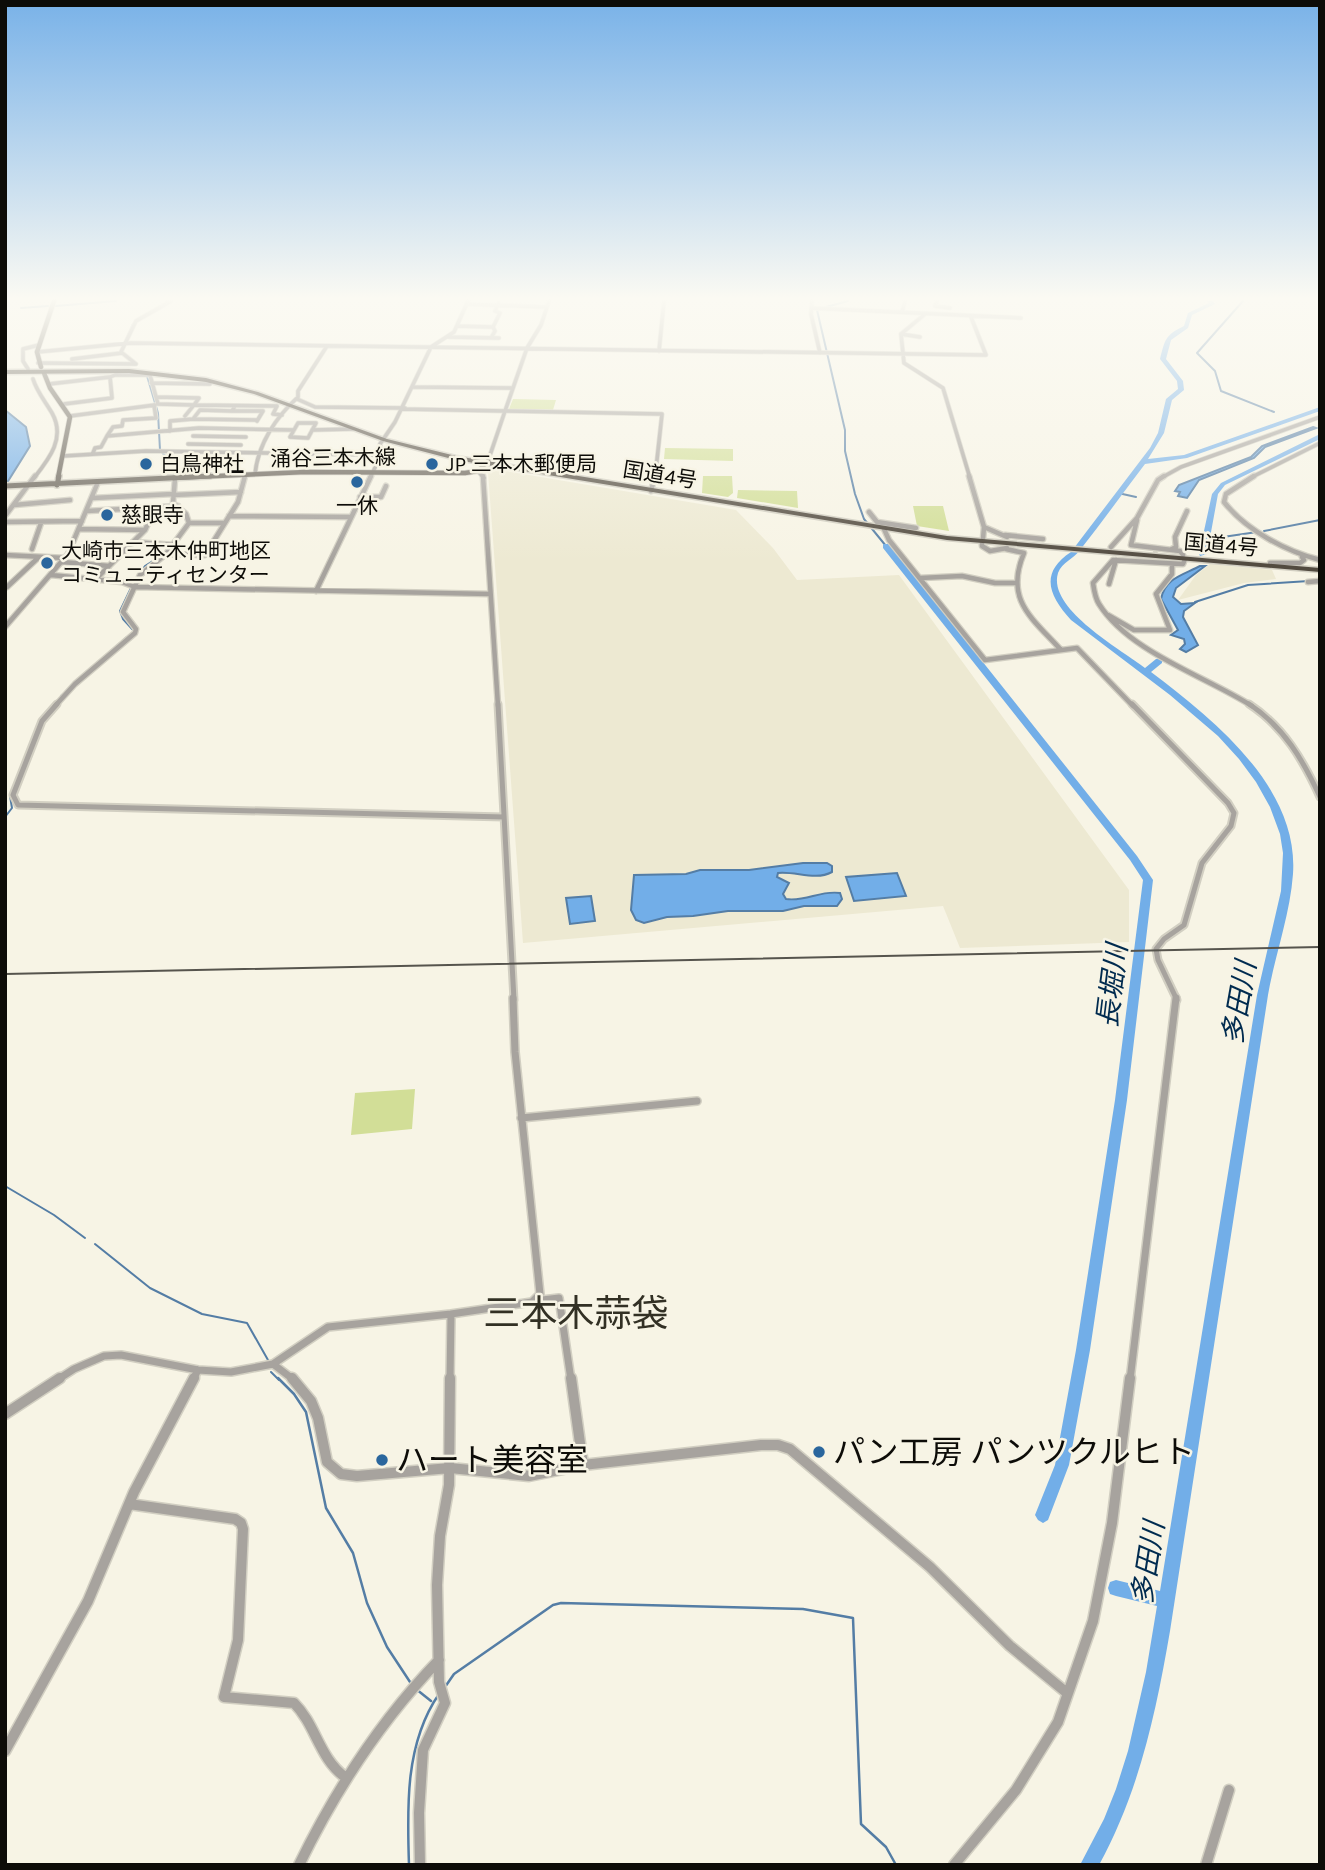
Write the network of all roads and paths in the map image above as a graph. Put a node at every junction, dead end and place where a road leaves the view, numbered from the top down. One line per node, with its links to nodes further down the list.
1 (39, 388): 27 (street)
2 (51, 388): 16 (main road)
3 (111, 388): 13 (street)
4 (153, 388): 12 (street)
5 (207, 388): 14 (street)
6 (231, 388): 17 (highway, 国道4号)
7 (241, 388): 17 (highway, 国道4号)
8 (300, 388): 15 (street)
9 (412, 388): 22 (street)
10 (513, 388): 26 (street)
11 (943, 388): 94 (street)
12 (156, 397): 14 (street); 18 (street)
13 (112, 398): 16 (street); 24 (street)
14 (199, 398): 19 (street)
15 (297, 398): 17 (street); 22 (street)
16 (62, 403): 27 (street); 29 (main road)
17 (289, 404): 28 (street); 38 (highway, 国道4号); 46 (highway, 国道4号)
18 (156, 405): 19 (street); 23 (street); 33 (street)
19 (194, 405): 20 (street); 30 (street)
20 (235, 405): 25 (street); 28 (street)
21 (430, 408): 22 (street)
22 (402, 409): 26 (street); 46 (street)
23 (120, 410): 24 (street); 33 (street)
24 (113, 411): 29 (street)
25 (232, 411): 32 (street); 34 (street)
26 (505, 411): 58 (street); 69 (street)
27 (53, 412): 67 (street)
28 (282, 415): 37 (street)
29 (70, 416): 57 (main road)
30 (185, 416)
31 (1320, 417): 87 (street)
32 (192, 419): 34 (street); 41 (street)
33 (123, 420): 44 (street)
34 (257, 420): 36 (street)
35 (199, 428): 36 (street); 41 (street); 45 (street)
36 (252, 429): 37 (street)
37 (273, 429): 39 (street); 55 (street)
38 (353, 429): 40 (street); 46 (highway, 国道4号)
39 (295, 430): 40 (street); 40 (street)
40 (312, 430)
41 (170, 431): 42 (street)
42 (147, 433): 43 (street); 50 (street)
43 (125, 435): 44 (street); 51 (street)
44 (107, 436): 53 (street)
45 (193, 436): 48 (street); 49 (street)
46 (386, 438): 56 (street); 58 (highway, 国道4号)
47 (1320, 443): 107 (street)
48 (188, 444): 49 (street); 52 (street)
49 (241, 445): 54 (street)
50 (146, 451): 51 (street); 52 (street)
51 (120, 452): 53 (street)
52 (182, 452): 54 (street)
53 (93, 453): 57 (street)
54 (236, 453): 55 (street)
55 (258, 453): 56 (street); 61 (street)
56 (381, 455): 60 (street)
57 (63, 456): 65 (main road)
58 (487, 463): 59 (main road); 69 (highway, 国道4号)
59 (478, 471): 60 (main road, 涌谷三本木線); 127 (street)
60 (373, 472): 61 (main road, 涌谷三本木線); 72 (street)
61 (255, 474): 62 (main road, 涌谷三本木線)
62 (245, 475): 63 (main road, 涌谷三本木線); 70 (street)
63 (175, 478): 64 (main road, 涌谷三本木線); 71 (street)
64 (98, 482): 65 (main road, 涌谷三本木線); 73 (street)
65 (57, 485): 67 (main road, 涌谷三本木線)
66 (5, 486): 67 (main road, 涌谷三本木線)
67 (25, 486): 76 (street)
68 (386, 486): 72 (street)
69 (652, 490): 93 (highway, 国道4号)
70 (241, 492): 71 (street); 85 (street)
71 (173, 494): 73 (street); 77 (street)
72 (360, 497): 86 (street)
73 (93, 498): 81 (street)
74 (70, 500): 75 (street)
75 (47, 501): 76 (street); 80 (street)
76 (14, 505): 79 (street)
77 (178, 506): 78 (street); 91 (street)
78 (155, 508): 81 (street); 97 (street)
79 (10, 510): 84 (street); 89 (street)
80 (44, 510)
81 (87, 511): 88 (street)
82 (1187, 511): 104 (street)
83 (869, 512): 93 (street)
84 (5, 516)
85 (229, 516): 86 (street); 92 (street)
86 (351, 517): 126 (street)
87 (1138, 518): 102 (street); 104 (street)
88 (82, 521): 90 (street); 96 (street)
89 (5, 522): 90 (street)
90 (41, 523): 103 (street)
91 (189, 523): 92 (street); 101 (street)
92 (224, 523): 105 (street)
93 (883, 526): 95 (street); 99 (highway, 国道4号); 118 (street)
94 (984, 527): 98 (street); 99 (street)
95 (916, 528)
96 (79, 529): 97 (street); 111 (street)
97 (145, 530): 100 (street)
98 (1043, 539)
99 (983, 540): 109 (highway, 国道4号); 122 (street)
100 (133, 542): 101 (street); 115 (street)
101 (171, 545): 105 (street)
102 (1111, 547)
103 (32, 549)
104 (1172, 549): 109 (street)
105 (166, 554): 125 (street)
106 (5, 555): 108 (street)
107 (1300, 555): 112 (street); 113 (street)
108 (39, 557): 111 (street); 124 (street)
109 (1184, 557): 113 (highway, 国道4号); 114 (street); 116 (highway, 国道4号)
110 (1116, 559): 114 (street); 123 (street); 128 (street)
111 (64, 560): 115 (street); 117 (street)
112 (1320, 560)
113 (1270, 563): 116 (highway, 国道4号)
114 (1172, 564): 128 (street)
115 (109, 566): 119 (street)
116 (1320, 568)
117 (51, 575): 119 (street); 129 (street)
118 (920, 578): 122 (street); 130 (street)
119 (95, 580): 125 (street)
120 (1320, 581): 121 (street)
121 (1308, 582)
122 (1016, 583): 130 (street)
123 (1109, 584)
124 (7, 587)
125 (135, 587): 126 (street); 132 (street)
126 (316, 590): 127 (street)
127 (490, 594): 132 (street)
128 (1103, 614): 131 (street)
129 (5, 627)
130 (1061, 650): 144 (street)
131 (1320, 797)
132 (504, 817): 134 (street)
133 (697, 1101): 134 (street)
134 (521, 1118): 135 (street)
135 (532, 1302): 136 (street); 140 (street)
136 (451, 1314): 137 (street); 141 (street)
137 (274, 1364): 138 (street); 141 (street)
138 (198, 1370): 139 (street); 142 (street)
139 (5, 1414)
140 (583, 1465): 141 (street); 144 (street)
141 (450, 1468): 143 (street)
142 (129, 1504): 145 (street); 146 (street)
143 (440, 1659): 146 (street); 149 (street)
144 (1068, 1693): 150 (street)
145 (5, 1751)
146 (345, 1777): 148 (street)
147 (1229, 1790): 151 (street)
148 (299, 1865)
149 (420, 1865)
150 (954, 1865)
151 (1206, 1865)

